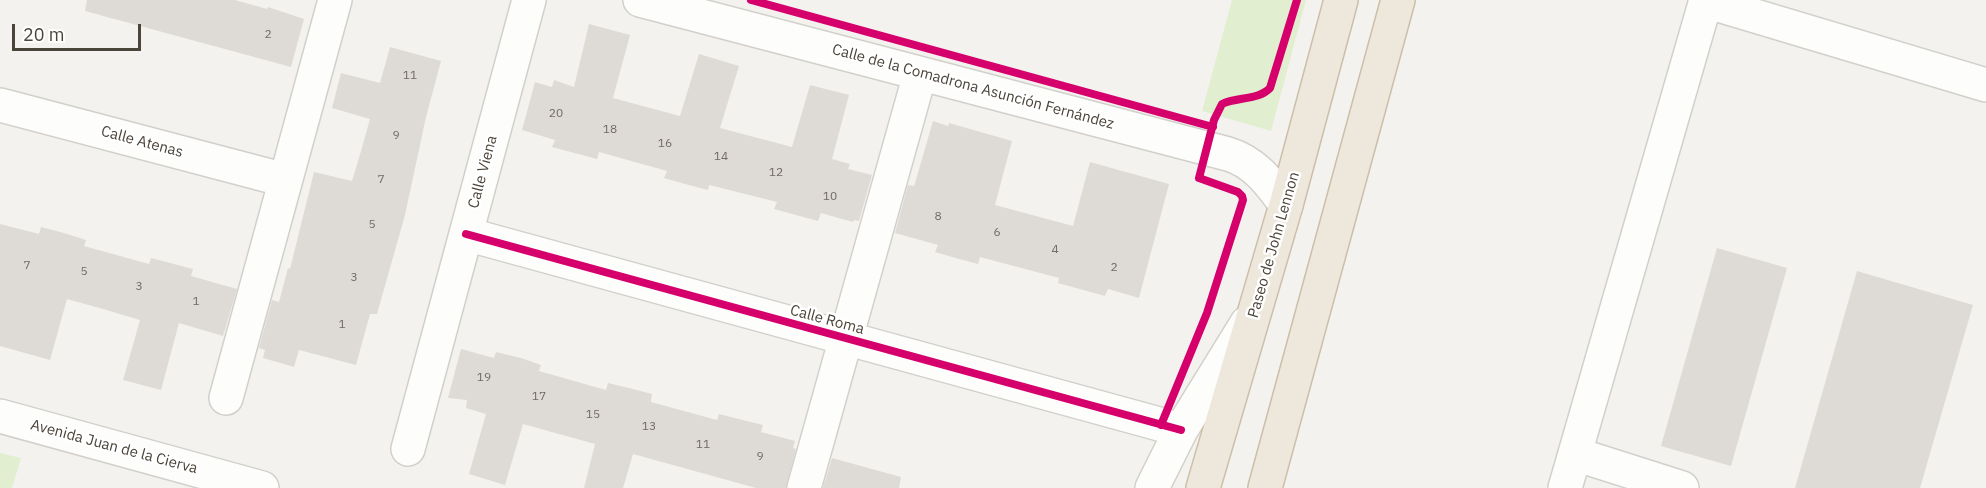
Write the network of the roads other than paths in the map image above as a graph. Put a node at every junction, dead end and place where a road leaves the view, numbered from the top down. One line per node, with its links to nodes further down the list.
1 (335, 0): 10 (street)
2 (529, 0): 12 (street, Calle Viena)
3 (640, 0): 7 (street, Calle de la Comadrona Asunción Fernández)
4 (1341, 0): 11 (highway, Paseo de John Lennon)
5 (1398, 0): 25 (highway)
6 (1705, 1): 8 (street); 19 (street)
7 (920, 74): 11 (street, Calle de la Comadrona Asunción Fernández); 14 (street)
8 (1986, 85)
9 (0, 105): 10 (street, Calle Atenas)
10 (285, 180): 15 (street)
11 (1286, 205): 13 (highway, Paseo de John Lennon)
12 (466, 234): 14 (street, Calle Roma); 18 (street, Calle Viena)
13 (1257, 306): 17 (street); 24 (highway, Paseo de John Lennon)
14 (846, 340): 17 (street, Calle Roma); 22 (street)
15 (226, 398)
16 (0, 416): 20 (street, Avenida Juan de la Cierva)
17 (1181, 430): 23 (street)
18 (408, 449)
19 (1575, 454): 26 (street); 27 (street)
20 (205, 480): 21 (street, Avenida Juan de la Cierva)
21 (262, 488)
22 (804, 488)
23 (1152, 488)
24 (1203, 488)
25 (1265, 488)
26 (1565, 488)
27 (1682, 488)

